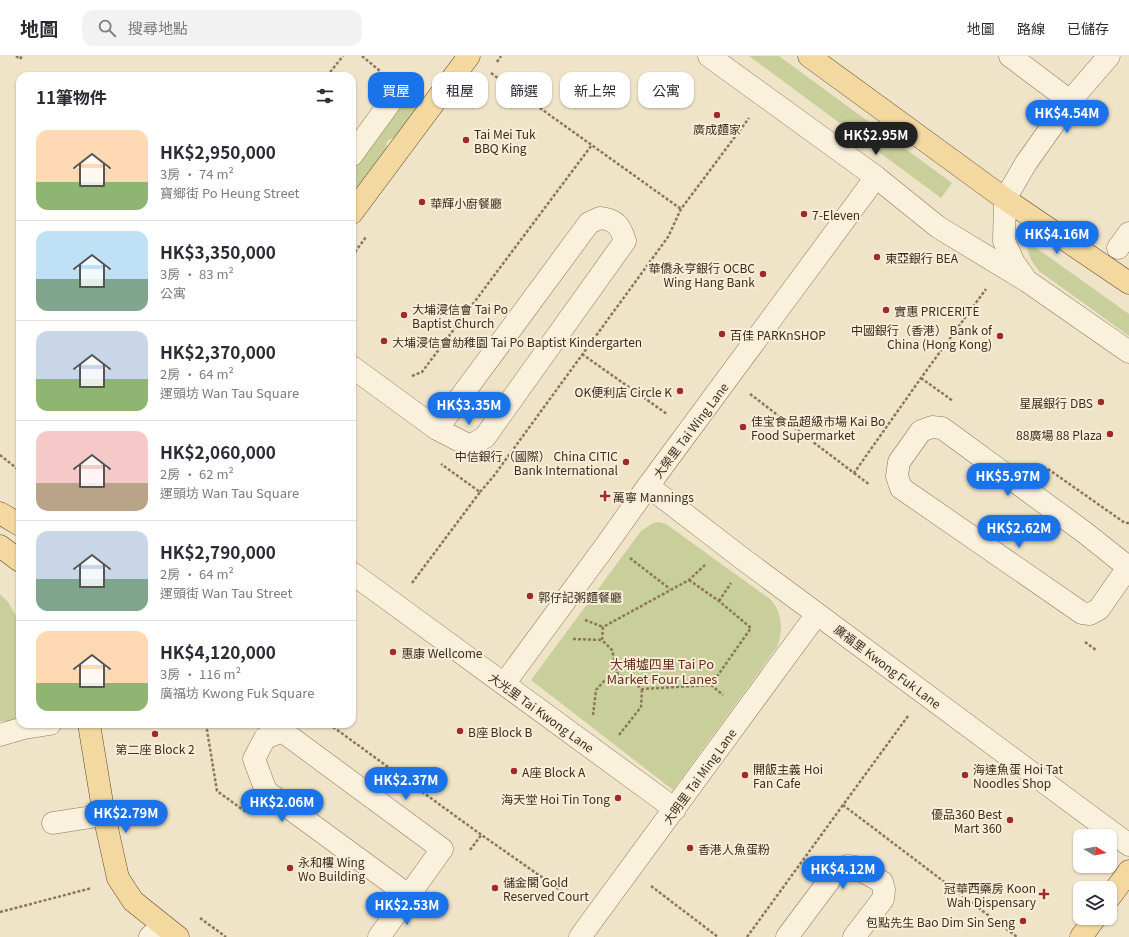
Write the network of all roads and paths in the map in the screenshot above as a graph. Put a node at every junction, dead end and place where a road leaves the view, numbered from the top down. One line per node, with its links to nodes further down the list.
1 (16, 56): 2 (path)
2 (22, 56)
3 (343, 56): 9 (path)
4 (470, 56): 18 (main road)
5 (709, 56): 16 (street)
6 (809, 56): 17 (main road)
7 (1010, 56): 11 (street)
8 (1108, 56): 11 (street)
9 (330, 72)
10 (489, 72): 14 (path)
11 (1070, 101): 17 (street)
12 (386, 108): 15 (street)
13 (750, 116): 19 (path)
14 (591, 146): 19 (path); 26 (path)
15 (356, 150)
16 (876, 177): 20 (street); 27 (street, 大榮里 Tai Wing Lane)
17 (1005, 199): 20 (street); 21 (main road)
18 (356, 208)
19 (681, 209): 24 (path)
20 (1027, 281): 23 (street)
21 (1129, 283)
22 (989, 285): 27 (path)
23 (1129, 352)
24 (582, 354): 29 (path); 34 (path)
25 (356, 369): 28 (street)
26 (408, 377)
27 (729, 378): 29 (street, 大榮里 Tai Wing Lane)
28 (437, 429): 28 (street)
29 (690, 430): 33 (street, 大榮里 Tai Wing Lane)
30 (0, 455): 32 (path)
31 (437, 461): 34 (path)
32 (16, 468)
33 (648, 486): 46 (street, 廣福里 Kwong Fuk Lane); 52 (street, 大榮里 Tai Wing Lane)
34 (480, 492): 45 (path)
35 (0, 513): 36 (main road)
36 (16, 523)
37 (0, 546): 38 (main road)
38 (16, 558)
39 (632, 559): 44 (path)
40 (704, 566): 43 (path)
41 (1129, 567): 41 (street)
42 (356, 576): 45 (street, 大光里 Tai Kwong Lane)
43 (689, 580): 44 (path); 53 (path)
44 (670, 589): 48 (path)
45 (396, 604): 52 (street, 大光里 Tai Kwong Lane)
46 (817, 614): 55 (street, 廣福里 Kwong Fuk Lane); 64 (street, 大明里 Tai Ming Lane)
47 (587, 621): 48 (path)
48 (603, 627): 50 (path)
49 (645, 658): 51 (path)
50 (618, 675): 51 (path); 57 (path)
51 (628, 678): 54 (path)
52 (504, 684): 62 (street, 大光里 Tai Kwong Lane)
53 (711, 685): 54 (path); 56 (path)
54 (642, 689): 62 (path)
55 (924, 693): 63 (path); 67 (street, 廣福里 Kwong Fuk Lane)
56 (722, 694)
57 (593, 720)
58 (24, 728): 61 (street)
59 (90, 728): 65 (main road)
60 (334, 728): 75 (path)
61 (0, 735)
62 (603, 756): 64 (street, 大光里 Tai Kwong Lane)
63 (843, 805): 82 (path); 85 (path)
64 (674, 809): 68 (street, 大明里 Tai Ming Lane)
65 (104, 815): 66 (street); 70 (main road)
66 (53, 823)
67 (1129, 845)
68 (630, 870): 75 (street, 大明里 Tai Ming Lane); 81 (path)
69 (1129, 871): 71 (main road)
70 (118, 878): 73 (path); 77 (main road)
71 (1117, 887)
72 (408, 895): 72 (street); 79 (street)
73 (0, 912)
74 (195, 915): 78 (path)
75 (596, 916): 80 (street, 大明里 Tai Ming Lane)
76 (1090, 925): 86 (main road)
77 (163, 933)
78 (226, 937)
79 (379, 937)
80 (580, 937)
81 (718, 937)
82 (746, 937)
83 (787, 937): 84 (street)
84 (854, 937)
85 (1016, 937)
86 (1081, 937)

